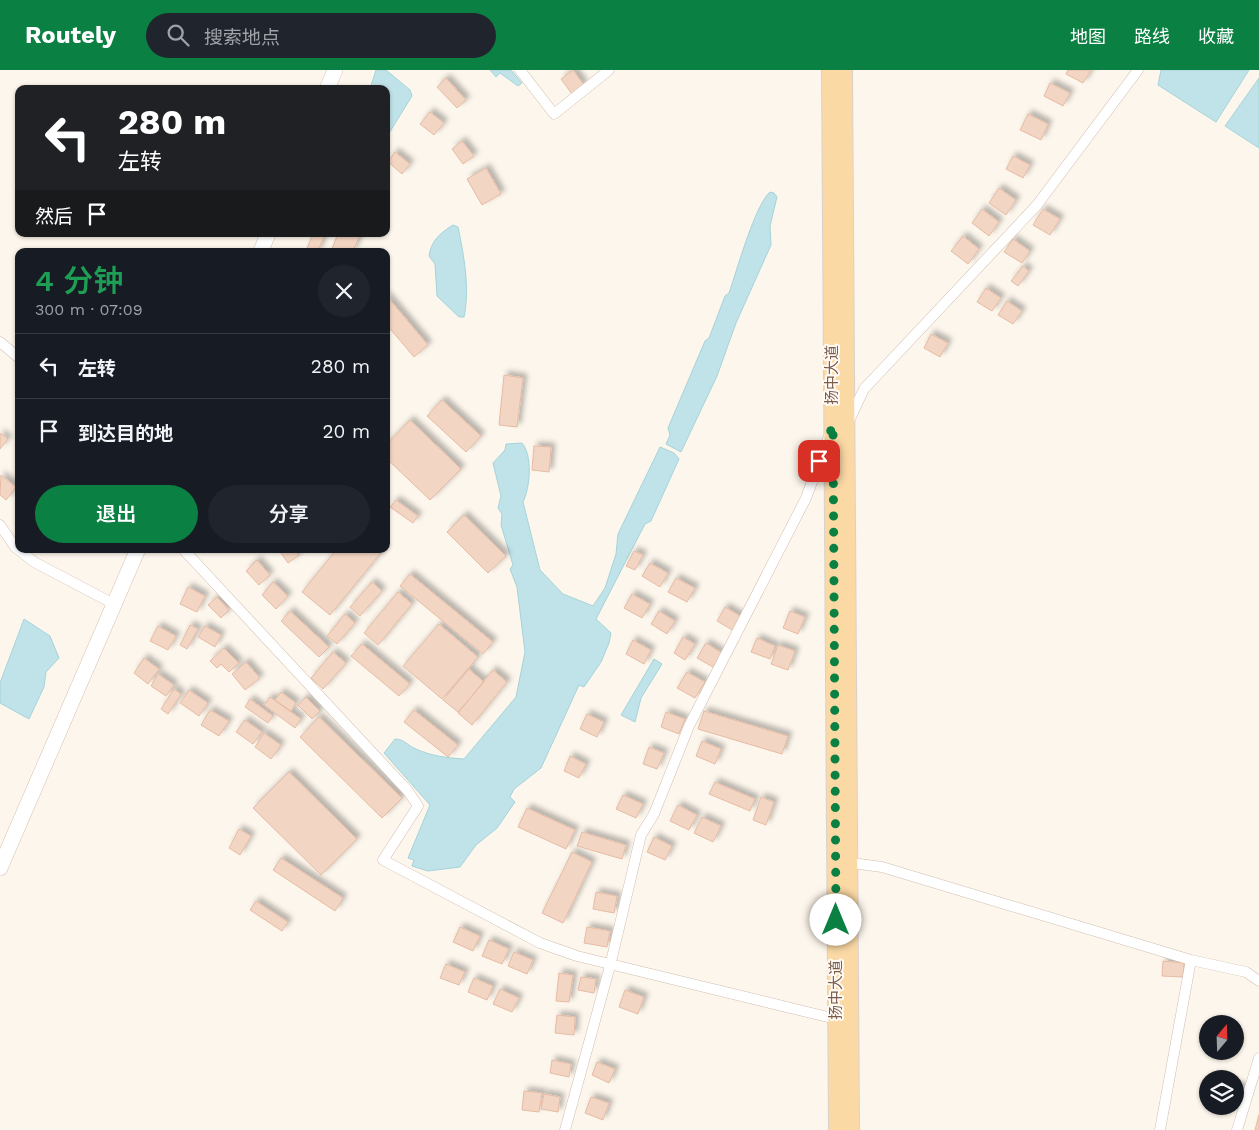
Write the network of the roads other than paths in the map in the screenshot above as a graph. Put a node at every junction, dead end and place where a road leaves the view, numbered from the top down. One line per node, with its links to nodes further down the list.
1 (335, 70): 7 (main road)
2 (520, 70): 3 (street)
3 (609, 70)
4 (830, 70): 10 (main road, 扬中大道)
5 (844, 70): 10 (main road, 扬中大道)
6 (1138, 70): 10 (street)
7 (329, 85)
8 (0, 342): 9 (street)
9 (15, 355)
10 (840, 425): 17 (main road, 扬中大道); 20 (street)
11 (0, 525): 12 (street)
12 (15, 547)
13 (23, 553): 16 (street)
14 (136, 553): 16 (main road)
15 (188, 553): 20 (street)
16 (114, 604): 18 (main road)
17 (842, 862): 19 (street); 22 (main road, 扬中大道)
18 (0, 868)
19 (1191, 960): 21 (street); 27 (street)
20 (610, 966): 22 (street); 24 (street)
21 (1259, 981)
22 (843, 1020): 25 (main road, 扬中大道); 26 (main road, 扬中大道)
23 (1259, 1058): 28 (street)
24 (565, 1130)
25 (837, 1130)
26 (851, 1130)
27 (1160, 1130)
28 (1237, 1130)

